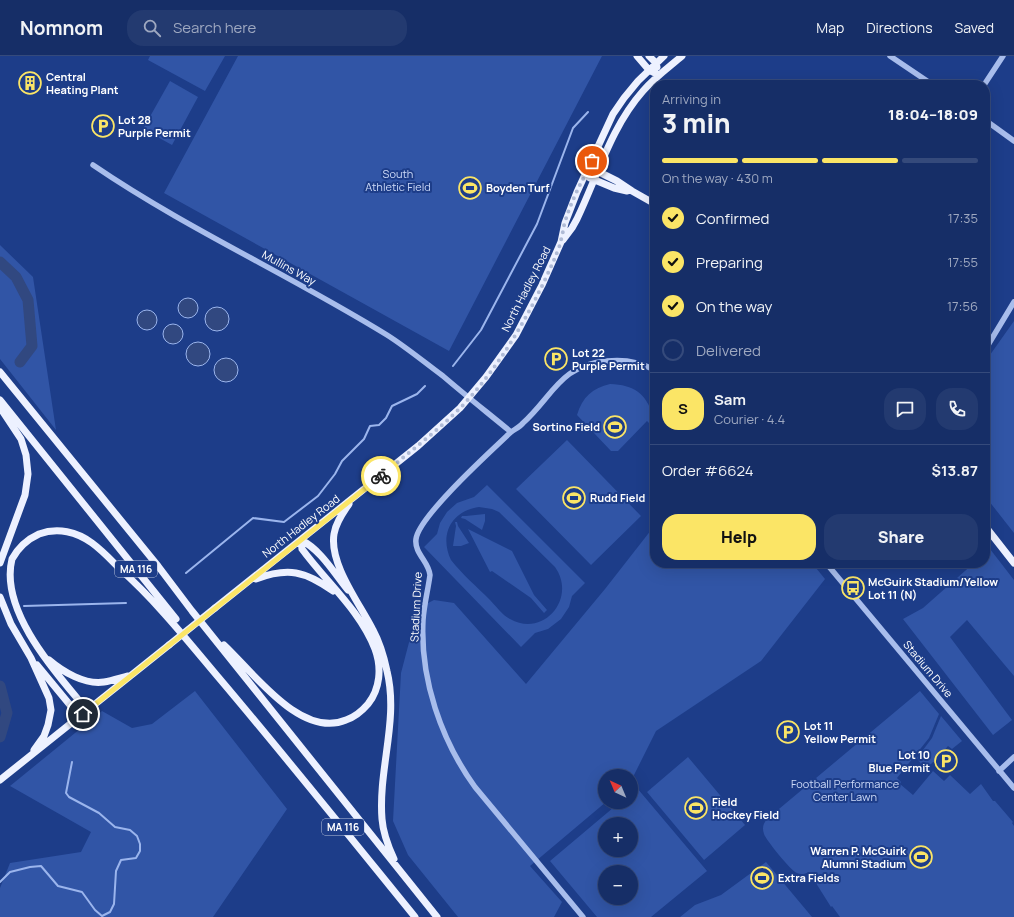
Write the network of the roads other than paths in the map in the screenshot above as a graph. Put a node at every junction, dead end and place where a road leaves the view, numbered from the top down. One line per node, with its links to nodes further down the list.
1 (637, 56): 8 (main road)
2 (649, 56): 7 (main road)
3 (664, 56): 7 (main road)
4 (682, 56): 9 (main road)
5 (890, 56): 11 (street)
6 (1003, 56): 12 (street)
7 (656, 63): 8 (main road); 9 (main road)
8 (649, 70): 9 (main road); 17 (main road)
9 (659, 75): 10 (main road)
10 (654, 80)
11 (926, 80)
12 (987, 80)
13 (650, 83): 18 (main road)
14 (990, 123): 15 (street)
15 (1014, 140)
16 (93, 165): 28 (street, Mullins Way)
17 (589, 167): 18 (main road); 19 (main road)
18 (598, 171): 20 (main road); 21 (main road)
19 (584, 175): 20 (main road); 23 (main road)
20 (594, 180): 21 (main road); 23 (main road)
21 (632, 192): 22 (main road)
22 (650, 201)
23 (561, 242): 28 (main road, North Hadley Road)
24 (1014, 302): 25 (street)
25 (990, 342)
26 (650, 367): 31 (street, Stadium Drive)
27 (0, 372): 42 (main road, MA 116)
28 (470, 397): 31 (street); 32 (main road, North Hadley Road)
29 (0, 400): 47 (main road, MA 116)
30 (0, 407): 35 (main road)
31 (511, 432): 56 (street, Stadium Drive)
32 (354, 498): 34 (main road, North Hadley Road); 40 (main road)
33 (990, 532): 36 (main road)
34 (301, 540): 38 (main road, North Hadley Road); 40 (main road); 41 (main road)
35 (0, 563)
36 (1014, 563)
37 (830, 568): 50 (street, Stadium Drive)
38 (249, 581): 41 (main road); 45 (main road, North Hadley Road, bridge)
39 (0, 597): 44 (main road)
40 (355, 599): 53 (main road)
41 (347, 603): 42 (main road)
42 (206, 628): 53 (main road, MA 116)
43 (37, 650): 45 (main road); 46 (main road); 47 (main road)
44 (31, 658): 46 (main road); 48 (main road)
45 (131, 675): 46 (main road, North Hadley Road)
46 (83, 714): 48 (main road, North Hadley Road)
47 (270, 738): 54 (main road, MA 116)
48 (29, 757): 51 (main road, North Hadley Road)
49 (1014, 757): 50 (street)
50 (999, 771): 52 (street, Stadium Drive)
51 (0, 780)
52 (1014, 788)
53 (399, 870): 55 (main road, MA 116)
54 (415, 917)
55 (438, 917)
56 (583, 917)

